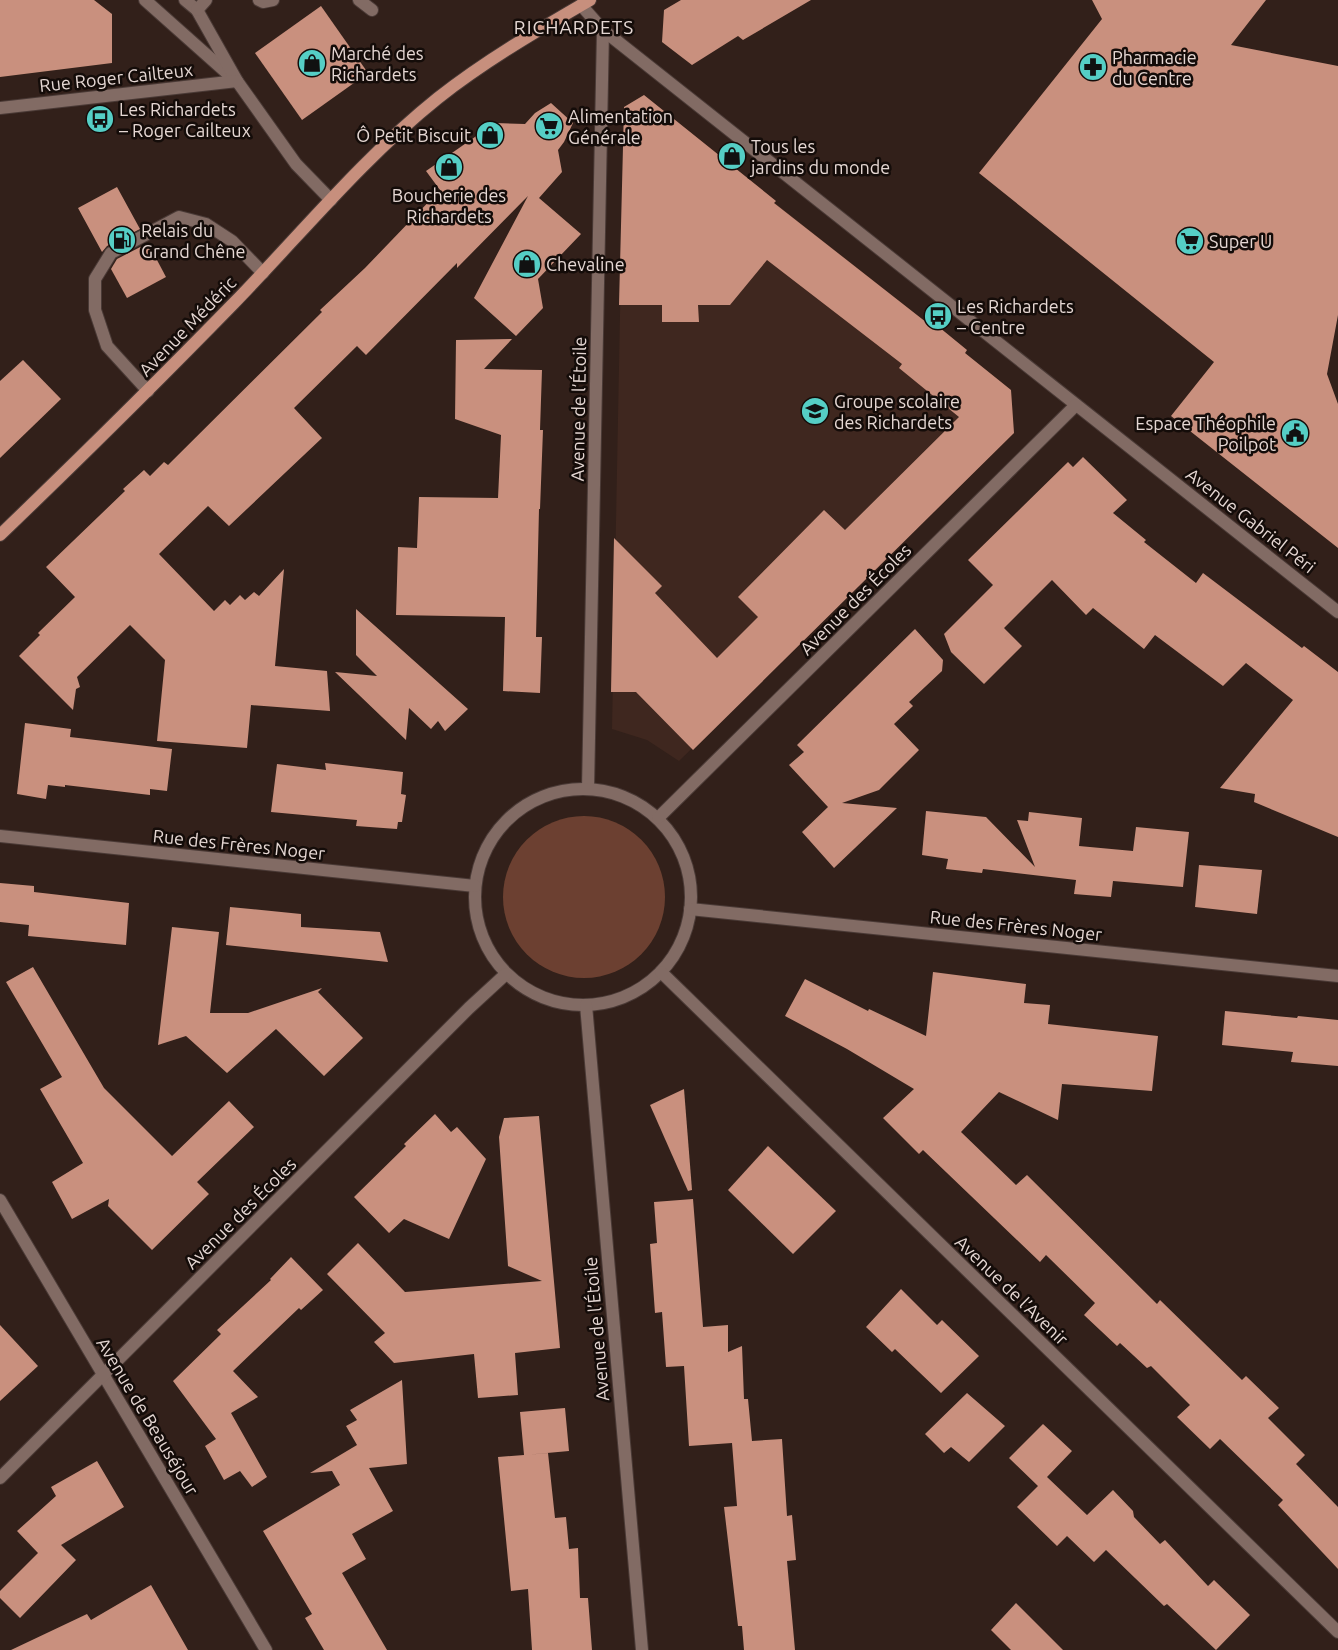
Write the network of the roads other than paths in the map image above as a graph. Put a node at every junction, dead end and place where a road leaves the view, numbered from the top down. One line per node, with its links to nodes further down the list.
1 (145, 0): 11 (street)
2 (185, 0): 8 (street)
3 (206, 0): 8 (street)
4 (260, 0): 5 (street)
5 (273, 0)
6 (359, 0): 9 (street)
7 (585, 2): 10 (street, Avenue Gabriel Péri); 13 (main road, Avenue Médéric)
8 (197, 10): 11 (street)
9 (372, 10)
10 (603, 30): 16 (street, Avenue Gabriel Péri); 19 (street, Avenue de l’Étoile)
11 (237, 81): 12 (street, Rue Roger Cailteux); 13 (street)
12 (0, 108)
13 (331, 200): 14 (main road, Avenue Médéric)
14 (263, 274): 15 (main road, Avenue Médéric); 15 (street)
15 (148, 391): 17 (main road, Avenue Médéric)
16 (1076, 404): 18 (street, Avenue Gabriel Péri); 20 (street, Avenue des Écoles)
17 (0, 536)
18 (1338, 612)
19 (588, 789): 20 (street); 22 (street)
20 (658, 818): 23 (street)
21 (0, 836): 22 (street, Rue des Frères Noger)
22 (475, 886): 25 (street)
23 (690, 909): 24 (street); 26 (street, Rue des Frères Noger)
24 (661, 972): 27 (street); 31 (street, Avenue de l’Avenir)
25 (506, 974): 27 (street); 29 (street, Avenue des Écoles)
26 (1338, 976)
27 (586, 1005): 33 (street, Avenue de l’Étoile)
28 (0, 1200): 29 (street, Avenue de Beauséjour)
29 (104, 1373): 30 (street, Avenue des Écoles); 32 (street, Avenue de Beauséjour)
30 (0, 1478)
31 (1338, 1632)
32 (266, 1650)
33 (642, 1650)

